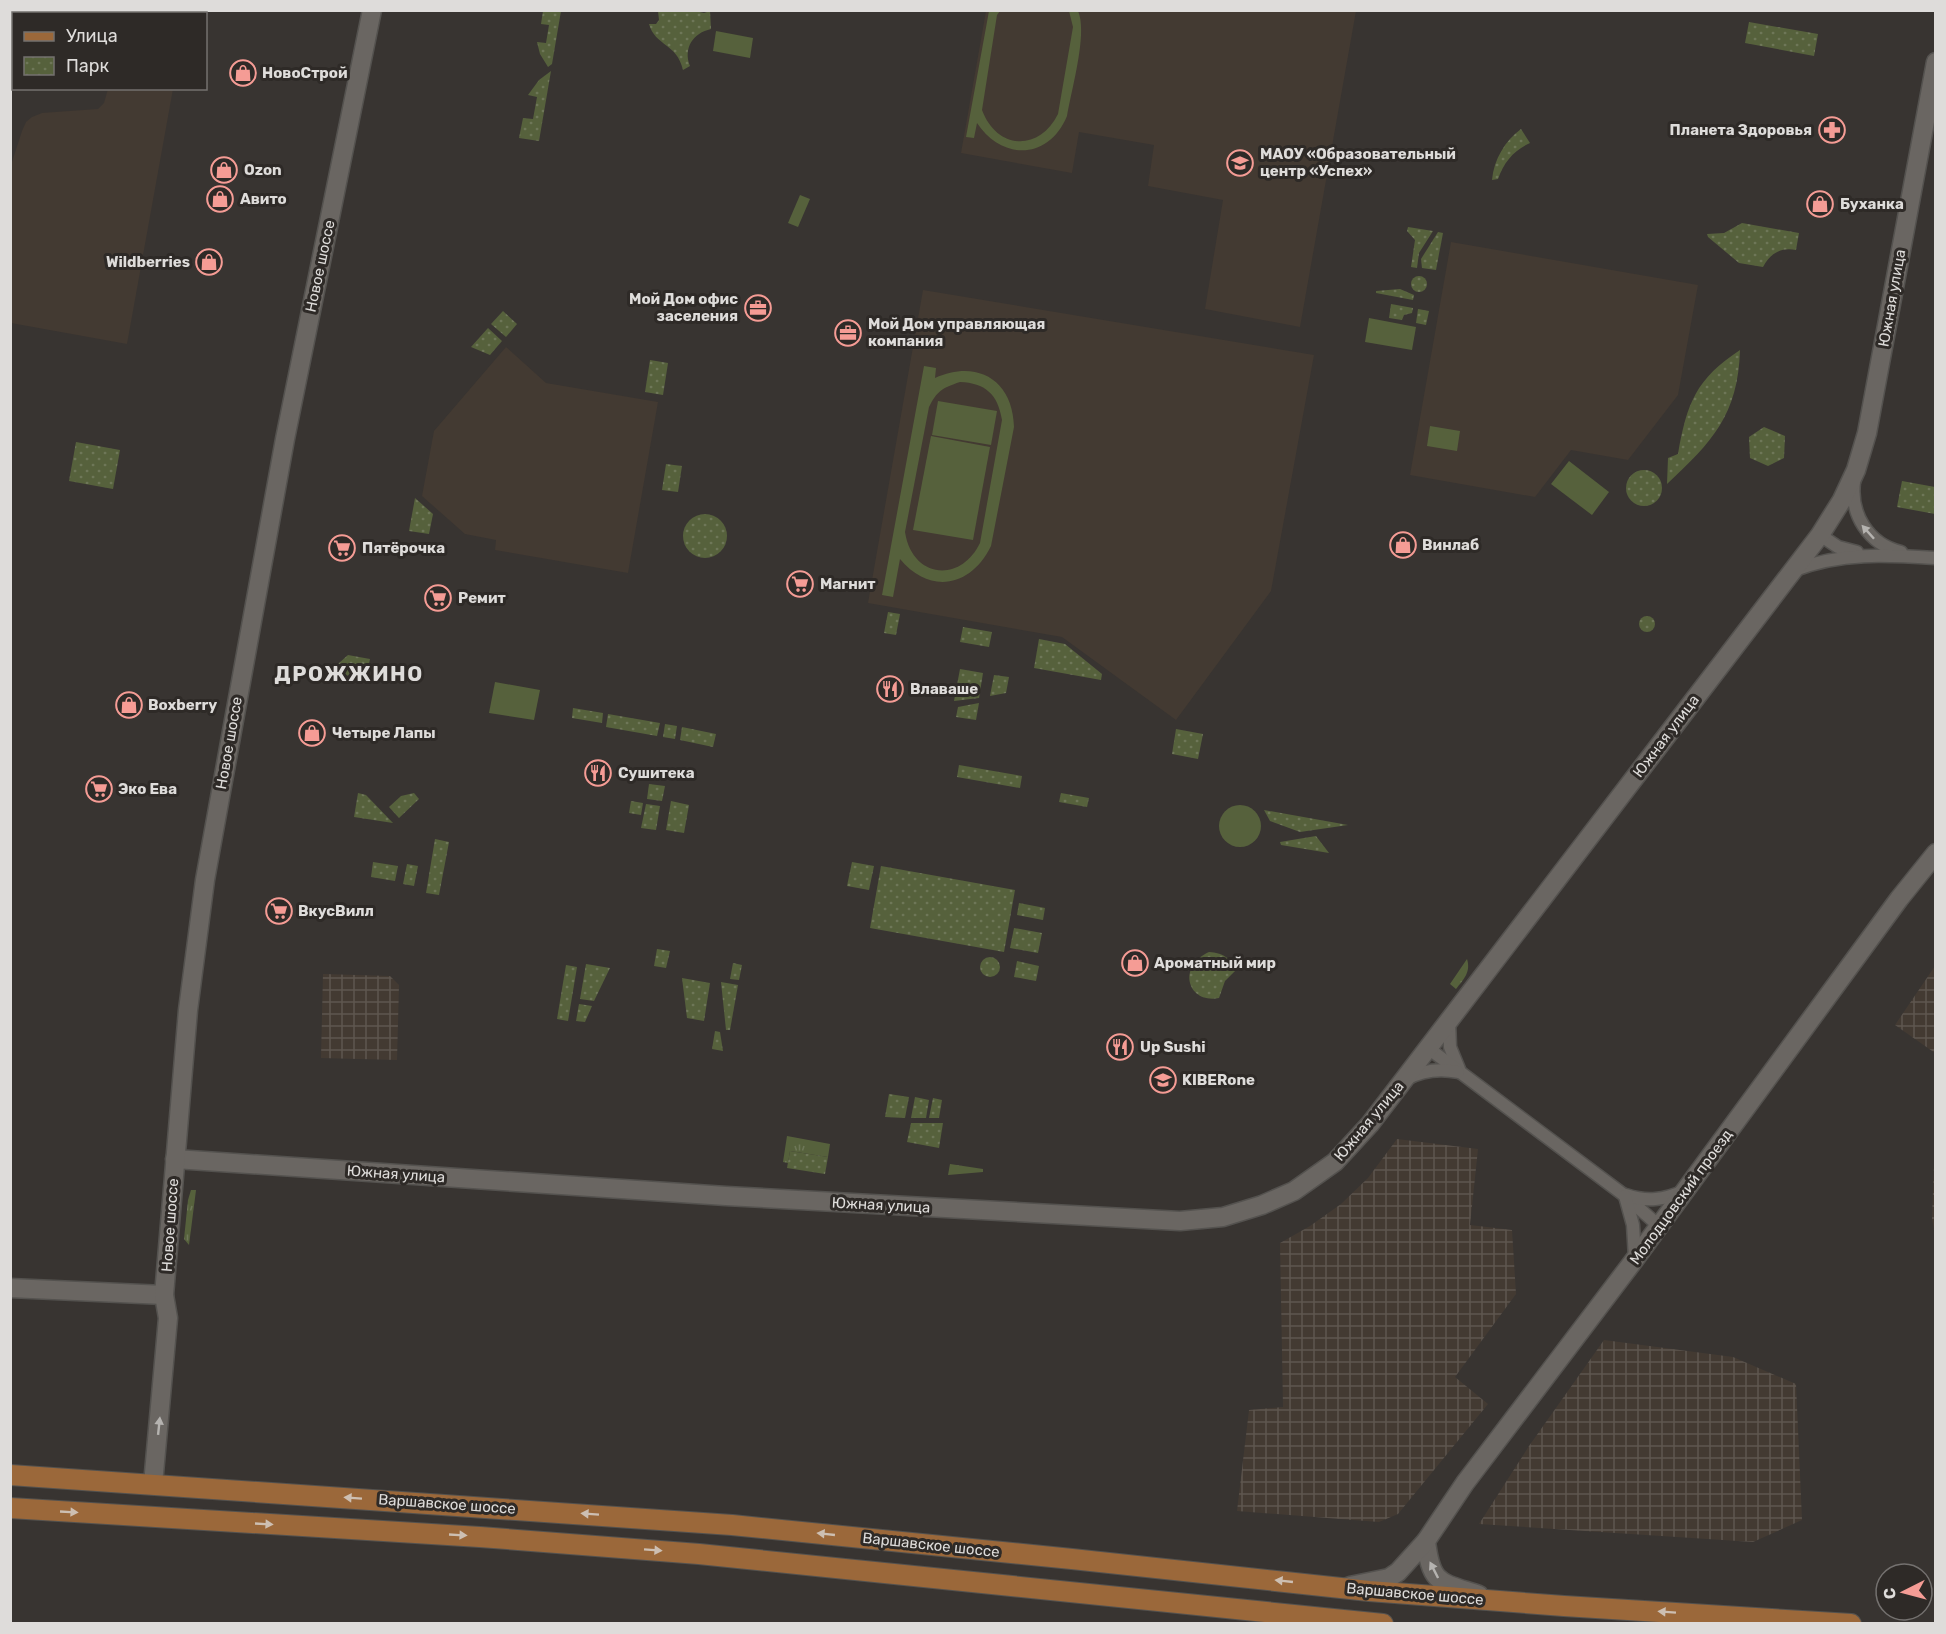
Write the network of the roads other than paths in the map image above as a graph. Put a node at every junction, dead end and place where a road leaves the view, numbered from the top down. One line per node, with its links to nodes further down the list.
1 (372, 10): 14 (street, Новое шоссе)
2 (1935, 62): 3 (street, Южная улица)
3 (1856, 470): 4 (street, Южная улица); 6 (street, one-way to 3)
4 (1820, 535): 5 (street); 8 (street, Южная улица)
5 (1868, 555): 6 (street); 8 (street)
6 (1919, 557): 7 (street)
7 (1935, 558)
8 (1792, 571): 10 (street, Южная улица)
9 (1935, 853): 15 (street, Молодцовский проезд)
10 (1449, 1020): 11 (street, Южная улица); 12 (street)
11 (1428, 1048): 12 (street); 13 (street, Южная улица)
12 (1461, 1073): 13 (street); 16 (street)
13 (1402, 1081): 14 (street, Южная улица)
14 (175, 1159): 20 (street, Новое шоссе)
15 (1685, 1191): 16 (street); 17 (street, Молодцовский проезд)
16 (1624, 1195): 17 (street); 18 (street)
17 (1659, 1226): 18 (street, Молодцовский проезд)
18 (1635, 1259): 24 (street, Молодцовский проезд)
19 (10, 1288): 20 (street)
20 (164, 1295): 22 (street, Новое шоссе, one-way to 20)
21 (10, 1475): 22 (main road, Варшавское шоссе)
22 (153, 1484): 25 (main road, Варшавское шоссе, one-way to 22)
23 (10, 1508): 27 (main road, Варшавское шоссе, one-way to 27)
24 (1426, 1541): 25 (street, Молодцовский проезд); 26 (street, one-way to 24)
25 (1342, 1587): 26 (main road, Варшавское шоссе)
26 (1496, 1601): 28 (main road, Варшавское шоссе, one-way to 26)
27 (1383, 1623)
28 (1851, 1623)

